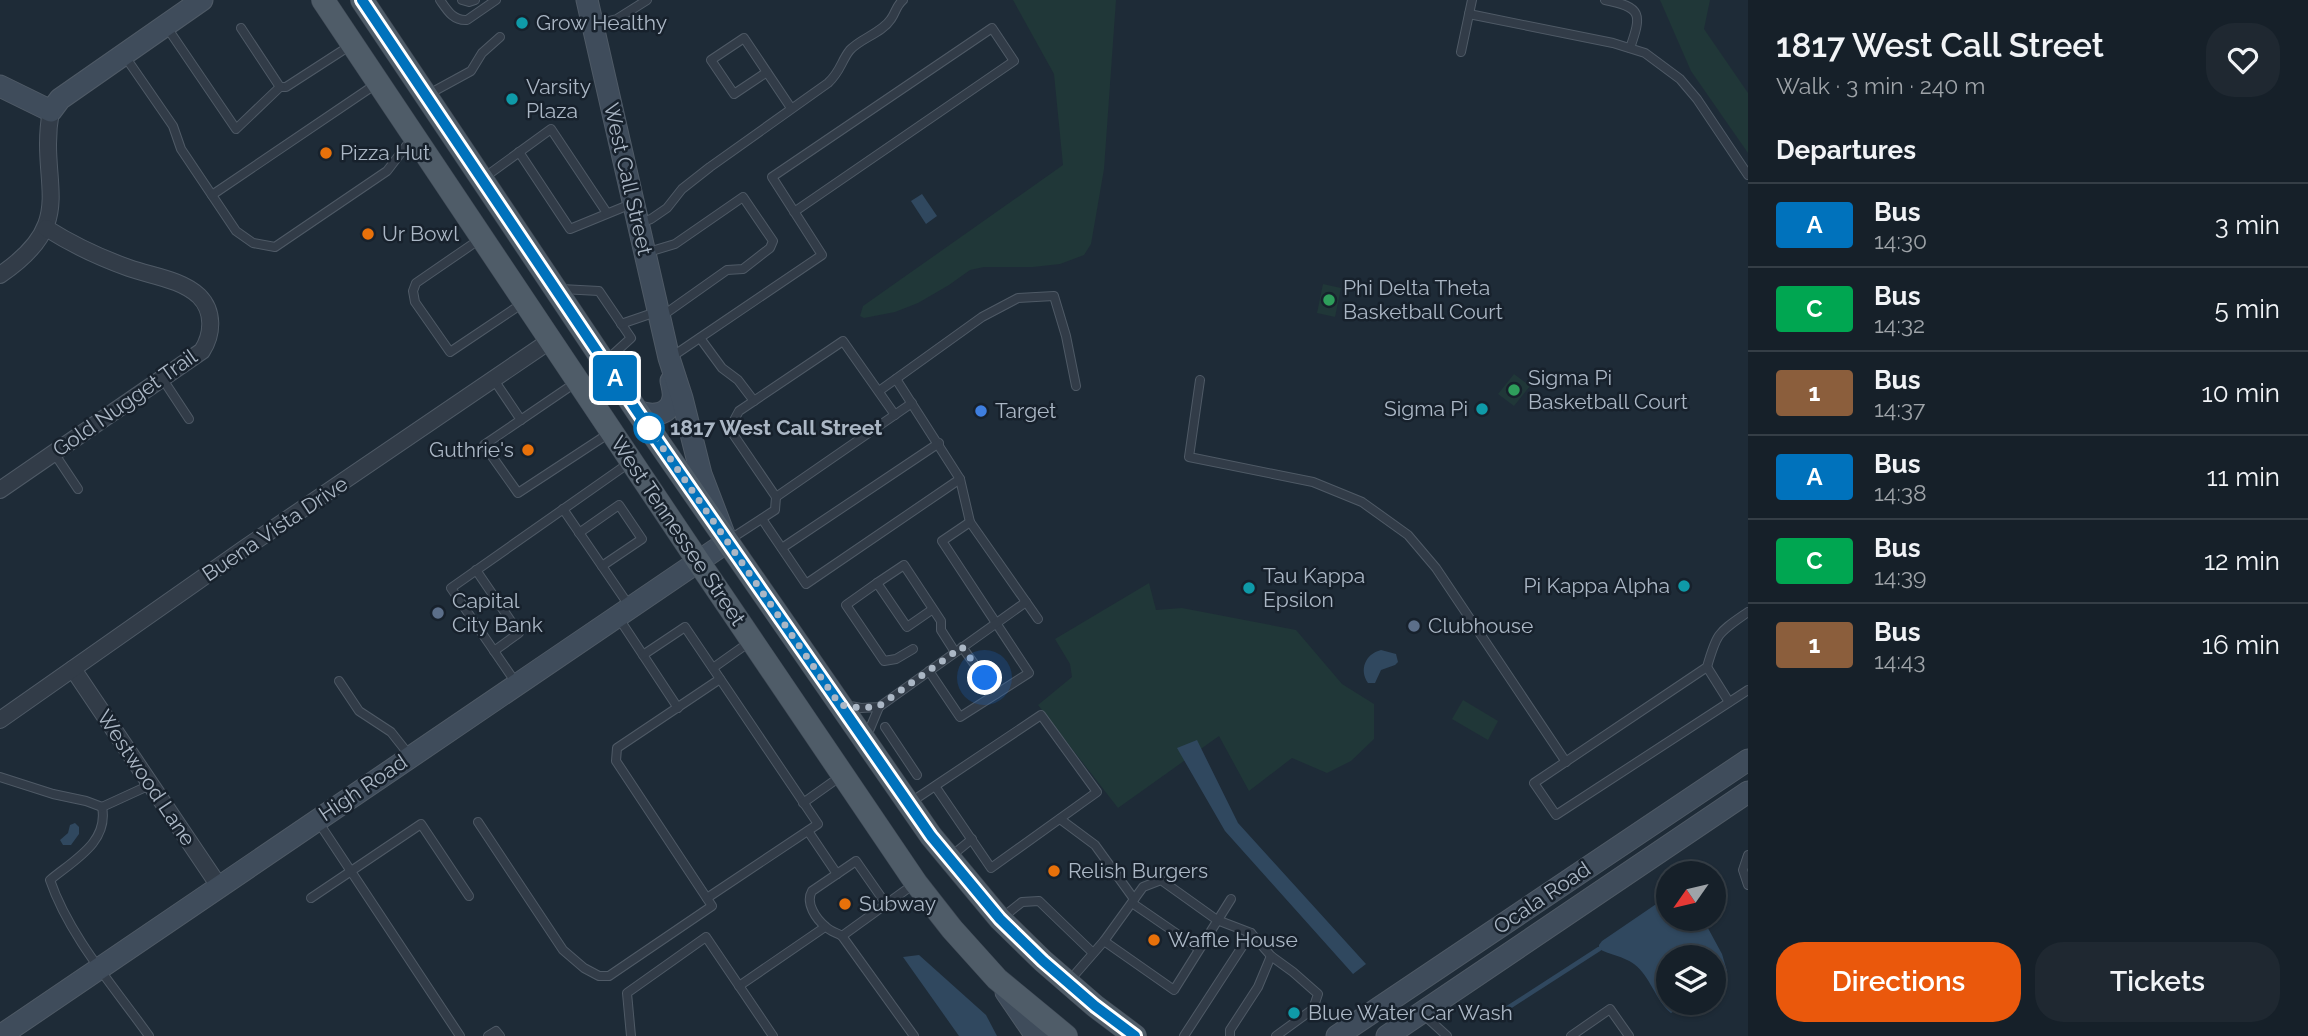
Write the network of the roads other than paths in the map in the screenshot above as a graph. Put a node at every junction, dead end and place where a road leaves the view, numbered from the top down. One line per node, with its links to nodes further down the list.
1 (323, 0): 18 (main road, West Tennessee Street)
2 (362, 0): 26 (main road, West Tennessee Street)
3 (440, 0): 6 (lane)
4 (462, 0): 5 (lane)
5 (475, 0)
6 (496, 0)
7 (587, 0): 14 (street, West Call Street)
8 (647, 0): 14 (lane)
9 (903, 0): 27 (lane)
10 (1472, 0): 13 (lane)
11 (1605, 0): 19 (lane)
12 (200, 1): 15 (street)
13 (1469, 13): 19 (lane); 20 (lane)
14 (593, 25): 35 (street, West Call Street)
15 (166, 26): 21 (street); 25 (lane)
16 (241, 28): 25 (lane)
17 (500, 37): 26 (lane)
18 (352, 44): 23 (main road, West Tennessee Street); 25 (lane)
19 (1630, 48): 31 (lane)
20 (1461, 52)
21 (124, 55): 28 (street); 33 (lane)
22 (767, 72): 22 (lane); 27 (lane)
23 (378, 82): 29 (main road, West Tennessee Street); 33 (lane)
24 (0, 86): 28 (street)
25 (281, 87)
26 (426, 96): 32 (main road, West Tennessee Street)
27 (791, 108): 35 (lane)
28 (51, 111): 37 (street)
29 (414, 135): 33 (lane); 38 (main road, West Tennessee Street)
30 (519, 152): 32 (lane); 36 (lane); 36 (lane)
31 (1748, 174)
32 (482, 179): 41 (main road, West Tennessee Street)
33 (212, 195)
34 (794, 212): 34 (lane); 45 (lane)
35 (636, 213): 36 (lane); 39 (street, West Call Street)
36 (607, 214)
37 (46, 228): 40 (street); 49 (street, Gold Nugget Trail)
38 (482, 237): 42 (main road, West Tennessee Street); 42 (lane)
39 (645, 253): 43 (street, West Call Street); 43 (lane)
40 (0, 275)
41 (555, 288): 44 (lane); 48 (main road, West Tennessee Street)
42 (525, 301): 46 (main road, West Tennessee Street)
43 (659, 314): 44 (lane); 47 (street, West Call Street)
44 (621, 324): 48 (lane)
45 (700, 338): 47 (lane); 56 (lane)
46 (551, 340): 51 (street, Buena Vista Drive); 53 (main road, West Tennessee Street)
47 (669, 358): 58 (street, West Call Street); 74 (street, West Call Street)
48 (604, 362): 58 (main road, West Tennessee Street)
49 (162, 378): 60 (lane); 64 (street, Gold Nugget Trail)
50 (896, 379): 54 (lane); 55 (lane); 57 (lane)
51 (494, 380): 61 (lane); 93 (street, Buena Vista Drive)
52 (1200, 380): 109 (lane)
53 (577, 381): 61 (lane); 62 (main road, West Tennessee Street)
54 (1076, 386)
55 (879, 391): 56 (lane); 59 (lane)
56 (754, 401): 69 (lane)
57 (912, 403): 59 (lane); 63 (lane)
58 (637, 411): 74 (main road, West Tennessee Street)
59 (895, 415): 69 (lane)
60 (189, 419)
61 (521, 420): 62 (lane)
62 (612, 432): 65 (main road, West Tennessee Street)
63 (939, 443): 66 (lane); 75 (lane)
64 (54, 453): 67 (lane); 68 (street, Gold Nugget Trail)
65 (631, 461): 70 (lane); 76 (main road, West Tennessee Street)
66 (960, 479): 72 (lane); 75 (lane)
67 (78, 489)
68 (0, 490)
69 (776, 497): 71 (lane)
70 (563, 509): 73 (lane); 78 (lane)
71 (762, 519): 74 (lane); 75 (lane)
72 (971, 522): 80 (lane); 85 (lane)
73 (579, 533): 77 (lane); 77 (lane)
74 (727, 542): 76 (street, High Road); 101 (main road, West Tennessee Street)
75 (782, 548)
76 (698, 561): 82 (street, High Road); 86 (main road, West Tennessee Street)
77 (602, 566): 82 (lane)
78 (476, 570): 89 (lane); 89 (lane)
79 (877, 583): 81 (lane); 81 (lane); 87 (lane)
80 (1026, 602): 84 (lane); 85 (lane)
81 (933, 609): 88 (lane)
82 (624, 612): 90 (lane); 97 (street, High Road)
83 (1748, 612): 91 (lane)
84 (1038, 619)
85 (996, 623): 88 (lane); 99 (lane)
86 (751, 641): 92 (lane); 110 (main road, West Tennessee Street)
87 (913, 649)
88 (959, 650): 94 (lane); 99 (lane)
89 (494, 651): 97 (lane)
90 (643, 655): 92 (lane); 103 (lane)
91 (1707, 667): 100 (lane); 109 (lane)
92 (713, 668): 95 (lane)
93 (73, 669): 104 (street, Buena Vista Drive); 113 (street, Westwood Lane)
94 (929, 671): 99 (lane); 102 (lane)
95 (720, 679): 103 (lane); 116 (lane)
96 (339, 681): 107 (lane)
97 (517, 684): 107 (street, High Road)
98 (1748, 690): 100 (lane)
99 (996, 694)
100 (1729, 702): 109 (lane)
101 (840, 705): 102 (lane); 106 (main road, West Tennessee Street)
102 (879, 706): 106 (lane)
103 (678, 708): 133 (lane)
104 (0, 720)
105 (885, 727): 106 (lane)
106 (879, 744): 110 (main road); 111 (lane); 117 (main road, West Tennessee Street)
107 (410, 756): 120 (street, High Road)
108 (1748, 760): 150 (street, Ocala Road)
109 (1566, 762)
110 (842, 775): 116 (lane); 128 (main road, West Tennessee Street)
111 (917, 775)
112 (0, 777): 118 (lane)
113 (150, 785): 118 (lane); 130 (street, Westwood Lane)
114 (935, 786): 117 (lane); 119 (lane); 123 (lane)
115 (1748, 792): 151 (street, Ocala Road)
116 (803, 803): 122 (lane)
117 (908, 803): 125 (main road, West Tennessee Street)
118 (102, 807): 146 (lane)
119 (1060, 819): 123 (lane); 135 (lane)
120 (317, 820): 126 (lane); 130 (street, High Road)
121 (478, 822): 133 (lane)
122 (807, 831): 127 (lane); 133 (lane)
123 (972, 839): 125 (lane)
124 (1748, 855): 129 (lane)
125 (948, 859): 128 (main road); 137 (main road, West Tennessee Street)
126 (351, 871): 131 (lane); 132 (lane); 154 (lane)
127 (837, 874): 136 (lane); 139 (lane)
128 (916, 883): 136 (lane); 147 (main road, West Tennessee Street)
129 (1748, 885)
130 (219, 886): 146 (street, High Road)
131 (469, 895)
132 (311, 898)
133 (707, 898)
134 (1231, 899): 138 (lane)
135 (1133, 901): 138 (lane); 142 (lane); 143 (lane)
136 (886, 904): 141 (lane)
137 (1000, 919): 144 (lane); 148 (main road, West Tennessee Street)
138 (1217, 920): 140 (lane); 143 (lane)
139 (825, 927): 141 (lane); 149 (lane)
140 (1251, 933): 145 (lane); 163 (lane)
141 (842, 936): 159 (lane)
142 (1104, 941): 143 (lane); 144 (lane)
143 (1199, 949)
144 (1093, 953): 148 (lane)
145 (1271, 956): 164 (lane); 165 (lane)
146 (100, 968): 152 (street, High Road); 153 (lane)
147 (997, 979): 160 (street); 161 (main road, West Tennessee Street)
148 (1068, 982): 162 (main road, West Tennessee Street)
149 (739, 986): 157 (lane); 158 (lane)
150 (1409, 988): 151 (street); 166 (street, Ocala Road)
151 (1421, 1013): 167 (street, Ocala Road); 168 (lane)
152 (0, 1036)
153 (149, 1036)
154 (460, 1036)
155 (488, 1036): 156 (lane)
156 (500, 1036)
157 (631, 1036)
158 (773, 1036)
159 (914, 1036)
160 (1037, 1036)
161 (1066, 1036)
162 (1135, 1036)
163 (1184, 1036)
164 (1230, 1036)
165 (1276, 1036)
166 (1337, 1036)
167 (1387, 1036)
168 (1447, 1036)
169 (1571, 1036): 170 (lane)
170 (1629, 1036)

